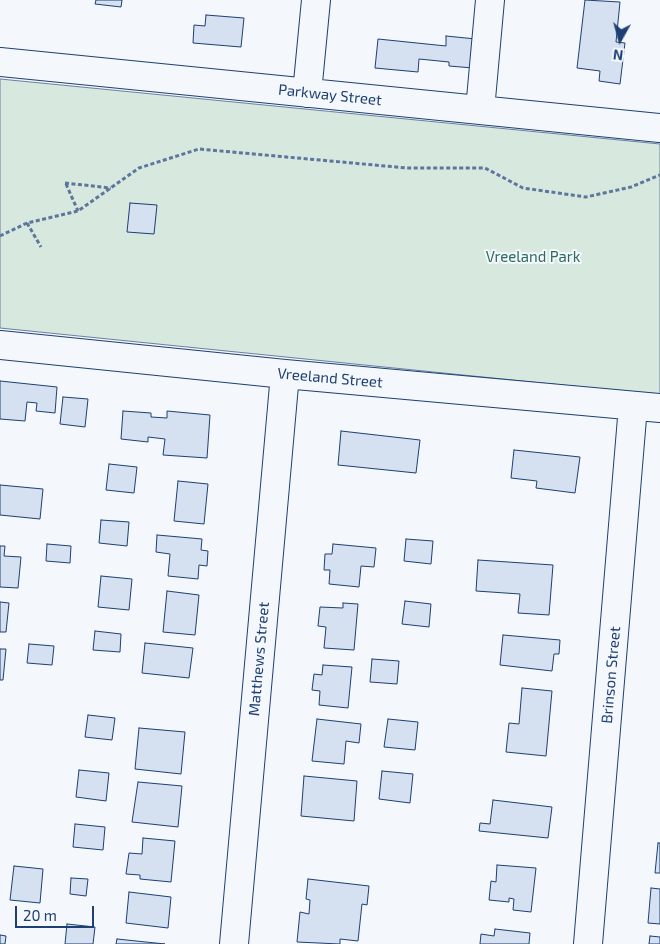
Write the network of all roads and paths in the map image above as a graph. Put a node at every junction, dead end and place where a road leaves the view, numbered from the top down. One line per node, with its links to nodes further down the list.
1 (316, 0): 4 (street)
2 (490, 0): 5 (street)
3 (0, 62): 4 (street, Parkway Street)
4 (307, 92): 5 (street, Parkway Street)
5 (480, 110): 6 (street, Parkway Street)
6 (660, 128)
7 (660, 175): 8 (path)
8 (112, 188): 9 (path); 9 (path)
9 (78, 211): 10 (path)
10 (28, 223): 11 (path); 12 (path)
11 (0, 236)
12 (41, 247)
13 (0, 345): 14 (street, Vreeland Street)
14 (285, 374): 15 (street, Vreeland Street); 17 (street, Matthews Street)
15 (633, 406): 16 (street, Vreeland Street); 18 (street, Brinson Street)
16 (660, 408)
17 (234, 944)
18 (588, 944)

